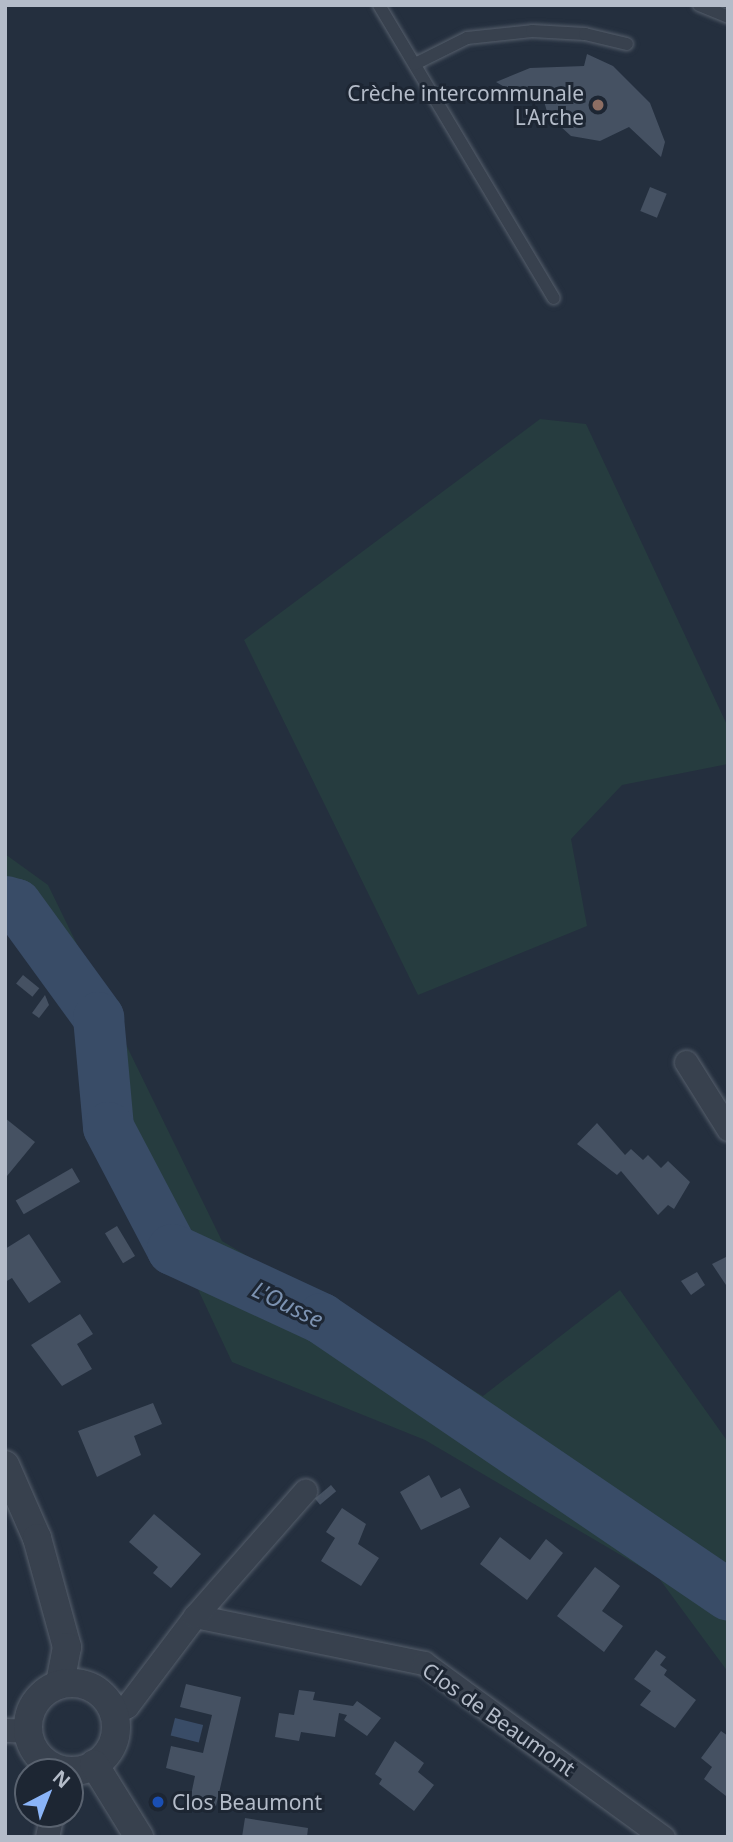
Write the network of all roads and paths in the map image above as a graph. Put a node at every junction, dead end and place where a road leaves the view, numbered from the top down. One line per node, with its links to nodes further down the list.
1 (379, 5): 5 (lane)
2 (699, 5): 3 (lane)
3 (728, 17)
4 (627, 44): 5 (lane)
5 (415, 64): 6 (lane)
6 (554, 298)
7 (686, 1062): 8 (street)
8 (728, 1129)
9 (5, 1465): 12 (street)
10 (305, 1490): 11 (street)
11 (195, 1616): 13 (street); 19 (street, Clos de Beaumont)
12 (60, 1684): 13 (street); 14 (street)
13 (113, 1714): 16 (street)
14 (17, 1731): 15 (street)
15 (42, 1758)
16 (94, 1764): 17 (street); 18 (street)
17 (84, 1766)
18 (139, 1837)
19 (663, 1837)

